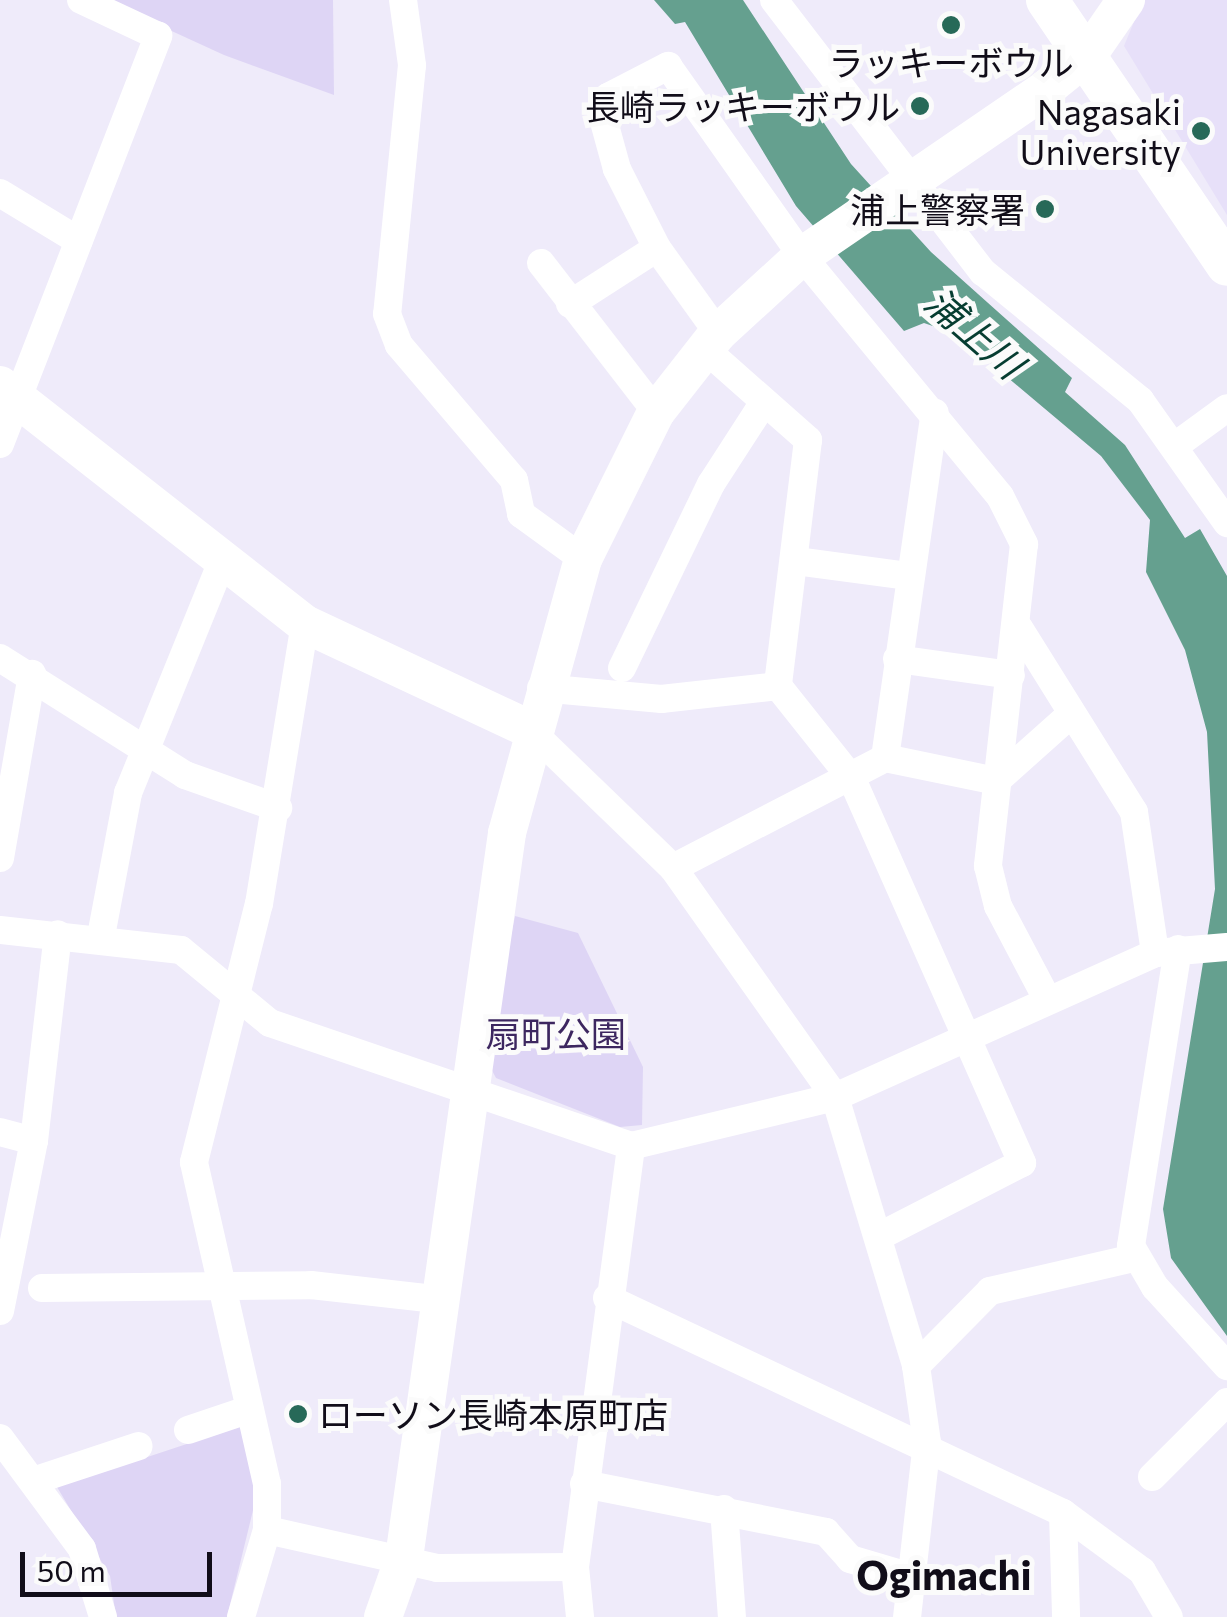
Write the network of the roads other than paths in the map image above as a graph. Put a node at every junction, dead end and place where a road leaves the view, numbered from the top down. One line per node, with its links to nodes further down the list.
1 (81, 0): 9 (street)
2 (404, 0): 24 (street)
3 (774, 0): 7 (street)
4 (1046, 0): 6 (main road)
5 (1126, 0): 6 (street)
6 (1088, 54): 7 (street); 13 (main road)
7 (901, 192): 11 (street); 21 (street)
8 (0, 193): 9 (street)
9 (80, 241): 16 (street)
10 (657, 248): 11 (street); 14 (street); 15 (street)
11 (810, 253): 15 (street); 20 (street)
12 (541, 263): 14 (street)
13 (1227, 265)
14 (570, 304): 19 (street)
15 (711, 340): 17 (street); 19 (street)
16 (9, 391): 22 (street); 26 (street)
17 (764, 402): 25 (street); 32 (street)
18 (1227, 408): 21 (street)
19 (656, 412): 24 (street)
20 (936, 413): 27 (street); 29 (street)
21 (1178, 443): 23 (street)
22 (0, 444)
23 (1227, 523)
24 (583, 559): 36 (street)
25 (796, 561): 27 (street); 35 (street)
26 (222, 562): 28 (street); 39 (street)
27 (908, 576): 31 (street)
28 (305, 624): 38 (street); 43 (street)
29 (1018, 628): 34 (street); 37 (street)
30 (0, 658): 33 (street)
31 (898, 659): 34 (street); 40 (street)
32 (622, 668)
33 (32, 674): 39 (street); 44 (street)
34 (1011, 675): 42 (street)
35 (778, 686): 36 (street); 41 (street)
36 (541, 688): 38 (street)
37 (1070, 715): 42 (street); 50 (street)
38 (528, 729): 45 (street); 54 (street)
39 (146, 750): 43 (street); 48 (street)
40 (884, 758): 41 (street); 42 (street)
41 (852, 779): 45 (street); 53 (street)
42 (996, 781): 52 (street)
43 (278, 808): 51 (street)
44 (0, 858)
45 (673, 868): 55 (street)
46 (0, 930): 47 (street)
47 (58, 934): 48 (street); 57 (street)
48 (101, 936): 51 (street)
49 (1227, 947): 50 (street)
50 (1173, 950): 52 (street); 60 (street)
51 (236, 989): 54 (street); 62 (street)
52 (1048, 1001): 53 (street)
53 (967, 1034): 55 (street); 59 (street)
54 (465, 1091): 58 (street); 64 (street)
55 (835, 1097): 58 (street); 59 (street)
56 (0, 1132): 57 (street)
57 (34, 1140): 65 (street)
58 (631, 1146): 63 (street)
59 (878, 1237): 66 (street)
60 (1134, 1258): 66 (street); 67 (street)
61 (42, 1288): 62 (street)
62 (218, 1288): 64 (street); 69 (street)
63 (607, 1298): 72 (street); 76 (street)
64 (436, 1299): 80 (street)
65 (0, 1311)
66 (916, 1366): 72 (street)
67 (1227, 1366)
68 (1227, 1402): 74 (street)
69 (250, 1409): 70 (street); 79 (street)
70 (188, 1430)
71 (0, 1438): 75 (street)
72 (927, 1442): 78 (street); 82 (street)
73 (139, 1446): 75 (street)
74 (1152, 1477)
75 (36, 1480): 83 (street)
76 (584, 1484): 77 (street); 81 (street)
77 (724, 1509): 82 (street); 87 (street)
78 (1064, 1513): 89 (street); 90 (street)
79 (267, 1530): 80 (street); 84 (street)
80 (404, 1558): 81 (street); 85 (street)
81 (574, 1567): 86 (street)
82 (908, 1576): 88 (street)
83 (103, 1617)
84 (241, 1617)
85 (383, 1617)
86 (580, 1617)
87 (732, 1617)
88 (906, 1617)
89 (1066, 1617)
90 (1169, 1617)

